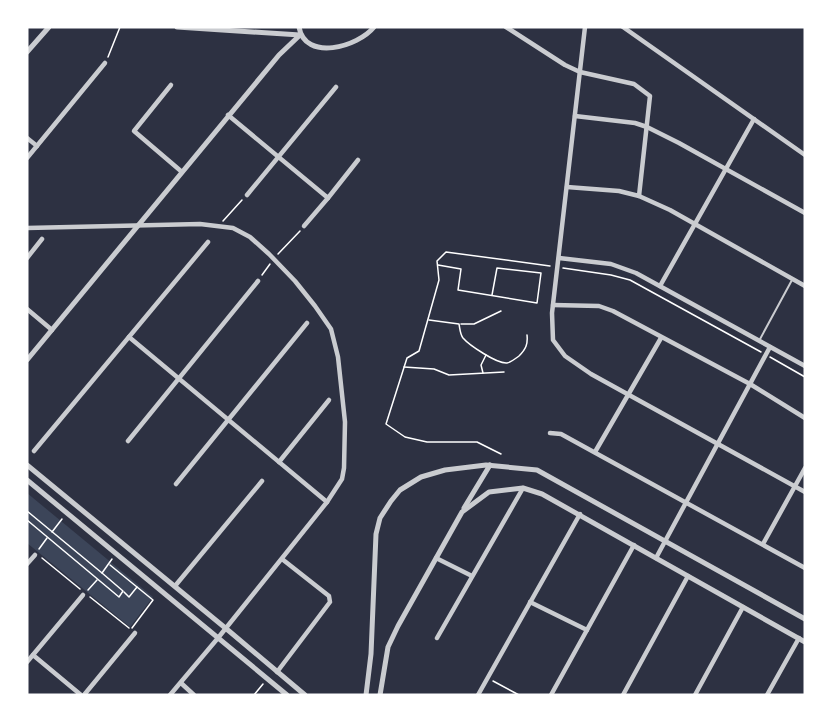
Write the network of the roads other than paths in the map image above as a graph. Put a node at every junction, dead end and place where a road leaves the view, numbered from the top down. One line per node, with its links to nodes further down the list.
1 (49, 27): 9 (street)
2 (177, 27): 8 (street)
3 (299, 27): 8 (street)
4 (374, 27): 8 (street)
5 (506, 27): 11 (street)
6 (585, 27): 11 (street)
7 (623, 27): 16 (street)
8 (300, 35): 14 (street)
9 (27, 52)
10 (105, 63): 19 (street)
11 (580, 72): 15 (street); 17 (street)
12 (171, 85): 25 (street)
13 (336, 87): 21 (street)
14 (228, 116): 21 (street); 25 (street)
15 (575, 117): 17 (street); 26 (street)
16 (754, 119): 20 (street); 24 (street)
17 (646, 127): 24 (street); 28 (street)
18 (27, 138): 19 (street)
19 (37, 146): 22 (street)
20 (805, 155)
21 (278, 157): 27 (street); 29 (street)
22 (27, 158)
23 (358, 160): 29 (street)
24 (727, 169): 30 (street); 31 (street)
25 (182, 172): 32 (street)
26 (567, 187): 28 (street); 38 (street)
27 (247, 195)
28 (639, 196): 31 (street)
29 (328, 198): 33 (street)
30 (805, 213)
31 (695, 224): 39 (street); 41 (street)
32 (139, 225): 34 (street); 46 (street); 74 (street)
33 (304, 226)
34 (27, 228)
35 (42, 239): 37 (street)
36 (208, 242): 47 (street)
37 (27, 258)
38 (559, 258): 41 (street); 43 (street)
39 (793, 279): 42 (street); 49 (lane)
40 (258, 281): 53 (street)
41 (660, 286): 49 (street)
42 (805, 286)
43 (553, 305): 48 (street); 55 (street)
44 (27, 309): 46 (street)
45 (307, 323): 58 (street)
46 (52, 330): 51 (street)
47 (129, 337): 53 (street); 62 (street)
48 (661, 338): 54 (street); 55 (street)
49 (759, 341): 50 (street)
50 (770, 347): 52 (street); 54 (street)
51 (27, 360)
52 (805, 366)
53 (179, 378): 58 (street); 60 (street)
54 (750, 384): 57 (street); 61 (street)
55 (629, 394): 61 (street); 63 (street)
56 (328, 400): 64 (street)
57 (805, 418)
58 (228, 420): 64 (street); 70 (street)
59 (550, 433): 63 (street)
60 (128, 441)
61 (718, 443): 71 (street); 75 (street)
62 (34, 451)
63 (595, 452): 75 (street)
64 (279, 462): 74 (street)
65 (27, 465): 89 (street)
66 (490, 465): 76 (street); 78 (street); 110 (street)
67 (805, 468): 71 (street)
68 (27, 480): 97 (street)
69 (262, 481): 89 (street)
70 (176, 484)
71 (795, 486): 73 (street); 79 (street)
72 (523, 488): 76 (street); 77 (street); 87 (street)
73 (805, 492)
74 (327, 502): 84 (street)
75 (687, 502): 78 (street); 79 (street)
76 (462, 513): 82 (street)
77 (580, 514): 80 (street); 91 (street)
78 (665, 541): 83 (street); 93 (street)
79 (763, 544): 86 (street)
80 (634, 545): 83 (street); 95 (street)
81 (35, 555): 85 (street)
82 (436, 558): 87 (street); 111 (street)
83 (656, 558): 88 (street)
84 (282, 559): 94 (street); 103 (street)
85 (27, 564)
86 (805, 568)
87 (472, 576): 98 (street)
88 (688, 576): 92 (street); 114 (street)
89 (175, 586): 94 (street)
90 (84, 594): 101 (street)
91 (530, 602): 95 (street); 112 (street)
92 (743, 607): 99 (street); 115 (street)
93 (805, 620)
94 (226, 628): 97 (street); 103 (street)
95 (587, 630): 113 (street)
96 (135, 633): 105 (street)
97 (218, 638): 104 (street); 108 (street)
98 (437, 638)
99 (799, 639): 100 (street); 116 (street)
100 (805, 642)
101 (33, 655): 102 (street); 105 (street)
102 (27, 662)
103 (277, 672): 109 (street)
104 (181, 683): 106 (street); 107 (street)
105 (83, 695)
106 (170, 695)
107 (194, 695)
108 (287, 695)
109 (305, 695)
110 (366, 695)
111 (380, 695)
112 (478, 695)
113 (551, 695)
114 (623, 695)
115 (695, 695)
116 (767, 695)

